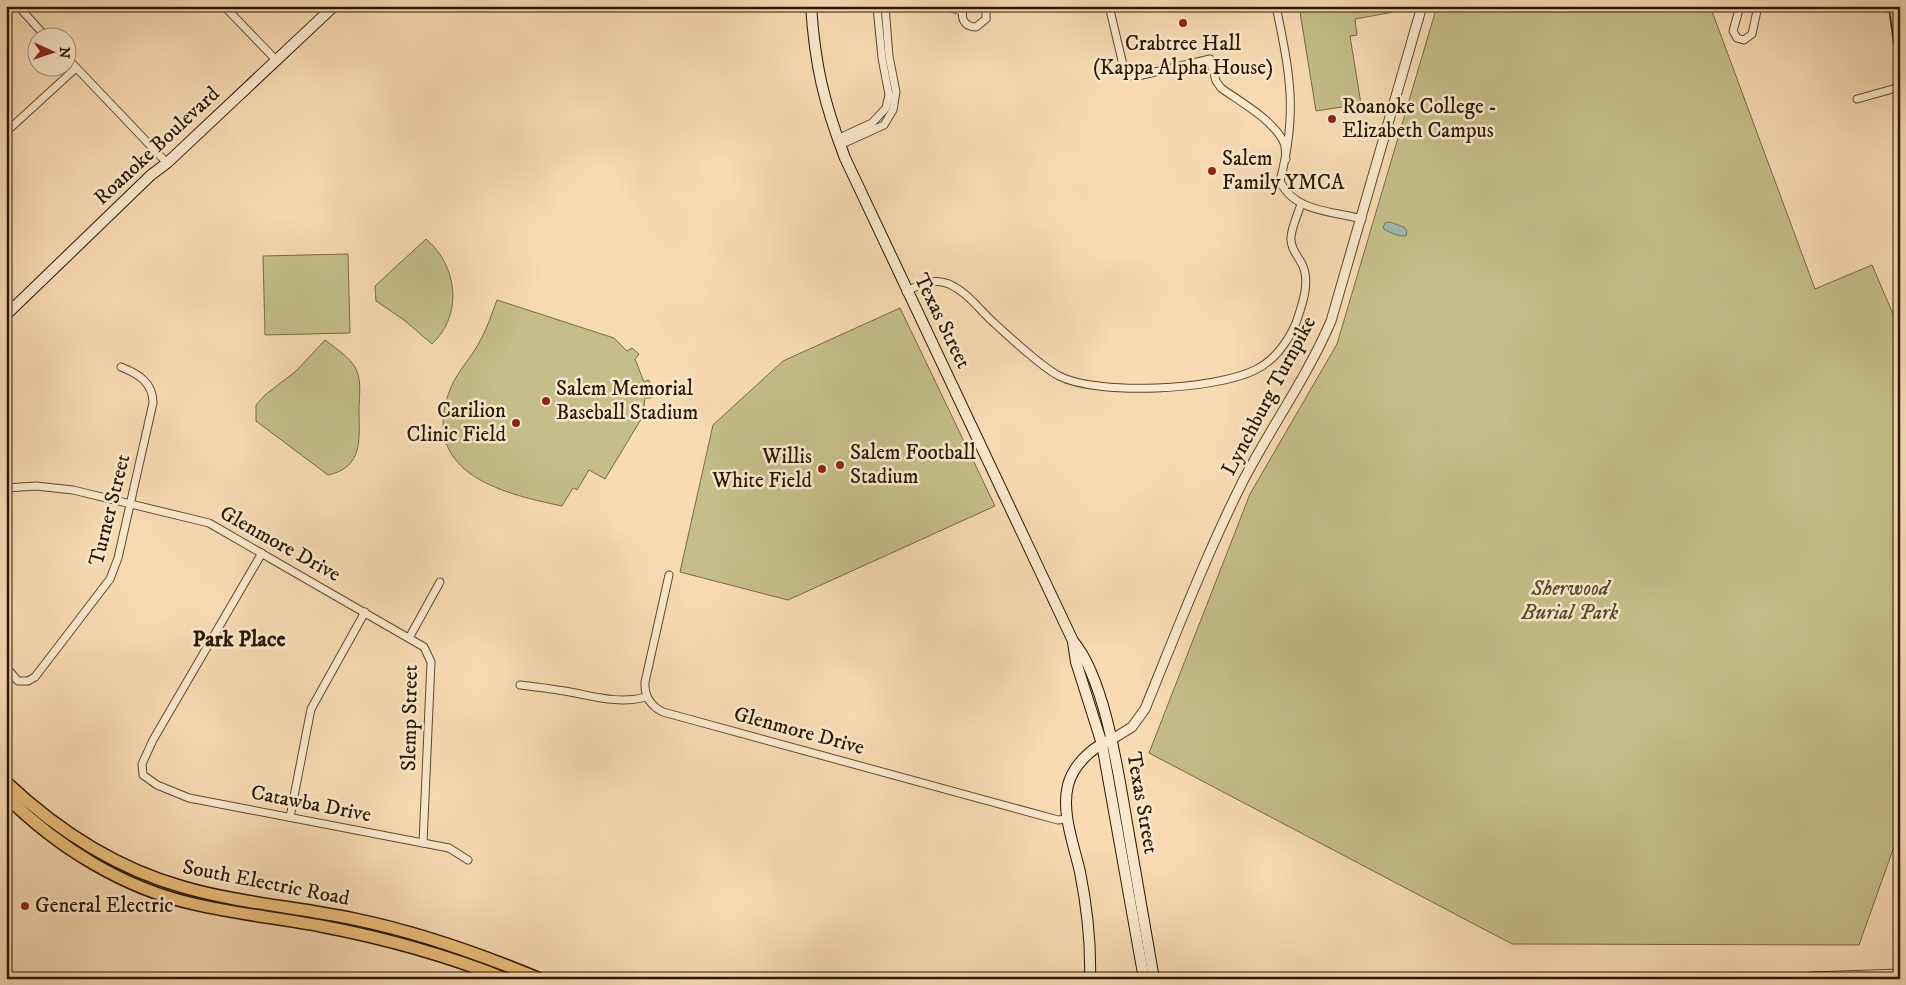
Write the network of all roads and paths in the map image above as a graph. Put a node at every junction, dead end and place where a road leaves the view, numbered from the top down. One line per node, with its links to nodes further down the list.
1 (18, 6): 17 (street)
2 (224, 6): 19 (street)
3 (334, 6): 19 (main road, Roanoke Boulevard)
4 (811, 6): 25 (main road, Texas Street)
5 (884, 6): 14 (street); 25 (street)
6 (942, 6): 16 (street)
7 (984, 6): 16 (street)
8 (1109, 6): 26 (street)
9 (1276, 6): 26 (street)
10 (1422, 6): 29 (street, Lynchburg Turnpike)
11 (1740, 6): 12 (street)
12 (1758, 6)
13 (1870, 6): 15 (street)
14 (877, 7): 25 (street)
15 (1895, 8): 18 (main road)
16 (963, 9)
17 (38, 28)
18 (1900, 43)
19 (276, 60): 27 (main road, Roanoke Boulevard)
20 (78, 70): 27 (street)
21 (65, 78): 24 (street)
22 (1900, 86): 23 (street)
23 (1857, 98)
24 (6, 132)
25 (838, 142): 30 (main road, Texas Street)
26 (1286, 159): 28 (street)
27 (167, 163): 31 (main road, Roanoke Boulevard)
28 (1301, 204): 29 (street); 30 (street)
29 (1362, 219): 43 (street, Lynchburg Turnpike)
30 (906, 292): 43 (main road, Texas Street)
31 (6, 315)
32 (121, 367): 34 (street, Turner Street)
33 (6, 488): 34 (street, Glenmore Drive)
34 (131, 504): 35 (street, Glenmore Drive); 40 (street, Turner Street)
35 (262, 553): 38 (street, Glenmore Drive); 46 (street, Catawba Drive)
36 (669, 574): 42 (street)
37 (440, 582): 39 (street, Slemp Street)
38 (365, 612): 39 (street, Glenmore Drive); 46 (street)
39 (409, 638): 48 (street, Slemp Street)
40 (6, 667)
41 (520, 685): 42 (street)
42 (647, 697): 47 (street, Glenmore Drive)
43 (1106, 742): 47 (main road, Lynchburg Turnpike); 55 (main road, Texas Street); 56 (main road, Texas Street)
44 (6, 782): 53 (main road, South Electric Road)
45 (6, 796): 52 (main road, South Electric Road)
46 (290, 817): 48 (street, Catawba Drive)
47 (1068, 820): 54 (main road, Lynchburg Turnpike)
48 (423, 843): 49 (street, Catawba Drive)
49 (468, 860)
50 (1900, 973): 51 (street)
51 (1811, 976)
52 (506, 979)
53 (540, 979)
54 (1090, 979)
55 (1144, 979)
56 (1154, 979)

